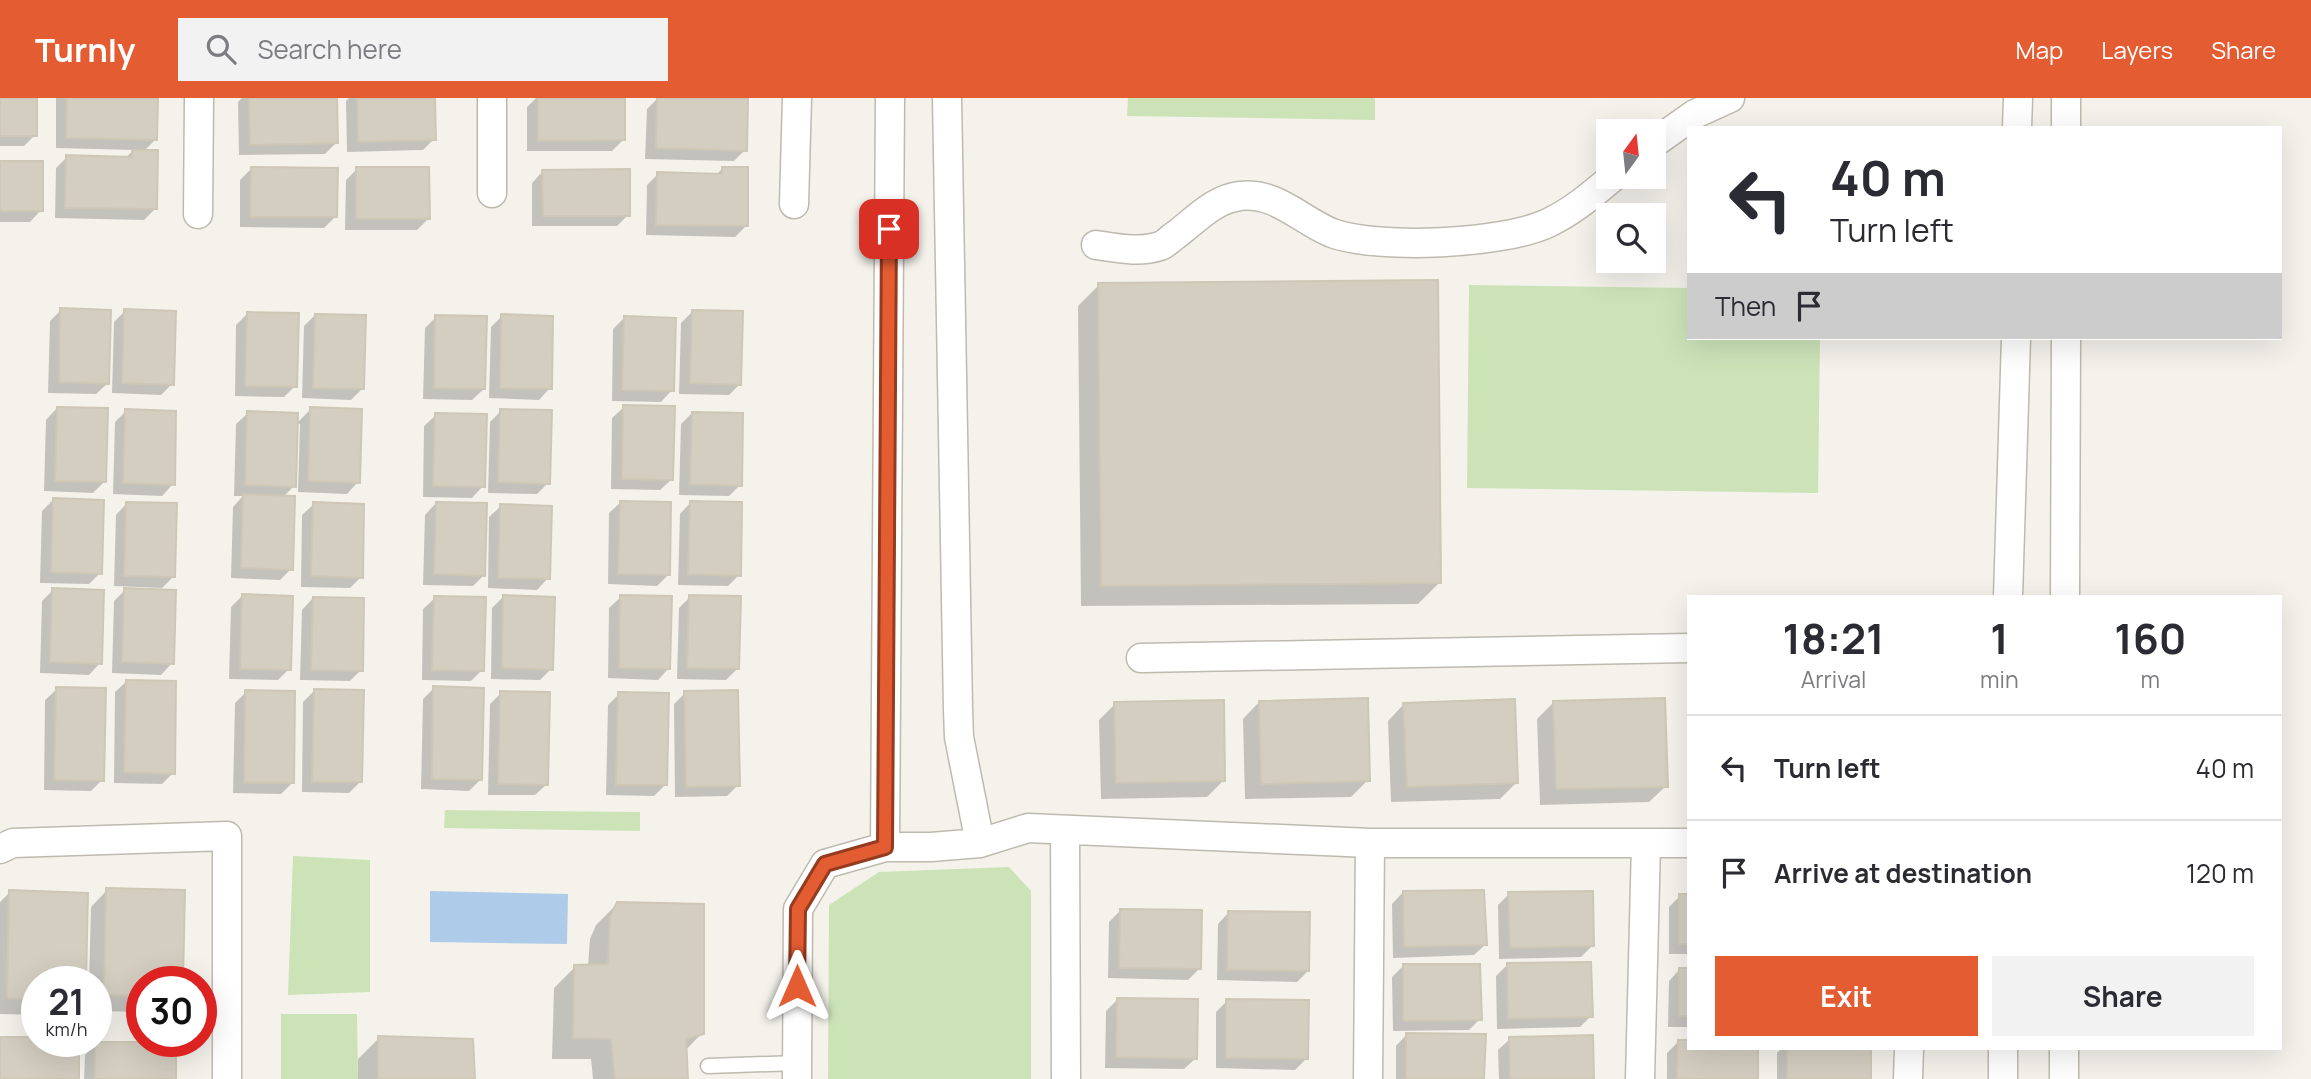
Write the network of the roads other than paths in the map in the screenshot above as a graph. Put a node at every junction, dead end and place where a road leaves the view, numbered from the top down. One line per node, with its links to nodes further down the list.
1 (199, 98): 15 (street)
2 (492, 98): 13 (street)
3 (797, 98): 14 (street)
4 (890, 98): 28 (street)
5 (947, 98): 24 (street)
6 (1730, 98): 11 (street)
7 (2018, 98): 9 (street)
8 (2066, 98): 10 (street)
9 (2017, 126)
10 (2066, 126)
11 (1666, 135)
12 (1599, 189): 16 (street)
13 (492, 193)
14 (794, 204)
15 (198, 214)
16 (1096, 245)
17 (2016, 340): 19 (street)
18 (2066, 340): 20 (street)
19 (2008, 595)
20 (2065, 595)
21 (1687, 648): 22 (street)
22 (1141, 658)
23 (1065, 830): 24 (street); 25 (street); 37 (street)
24 (980, 843): 28 (street)
25 (1370, 843): 27 (street); 38 (street)
26 (1687, 843): 27 (street)
27 (1646, 844): 39 (street)
28 (885, 847): 34 (street)
29 (0, 849): 36 (street)
30 (1909, 1050): 40 (street)
31 (2003, 1050): 41 (street)
32 (2064, 1050): 42 (street)
33 (708, 1066): 35 (lane)
34 (797, 1071): 35 (lane)
35 (724, 1072)
36 (227, 1079)
37 (1066, 1079)
38 (1368, 1079)
39 (1640, 1079)
40 (1908, 1079)
41 (2003, 1079)
42 (2064, 1079)

